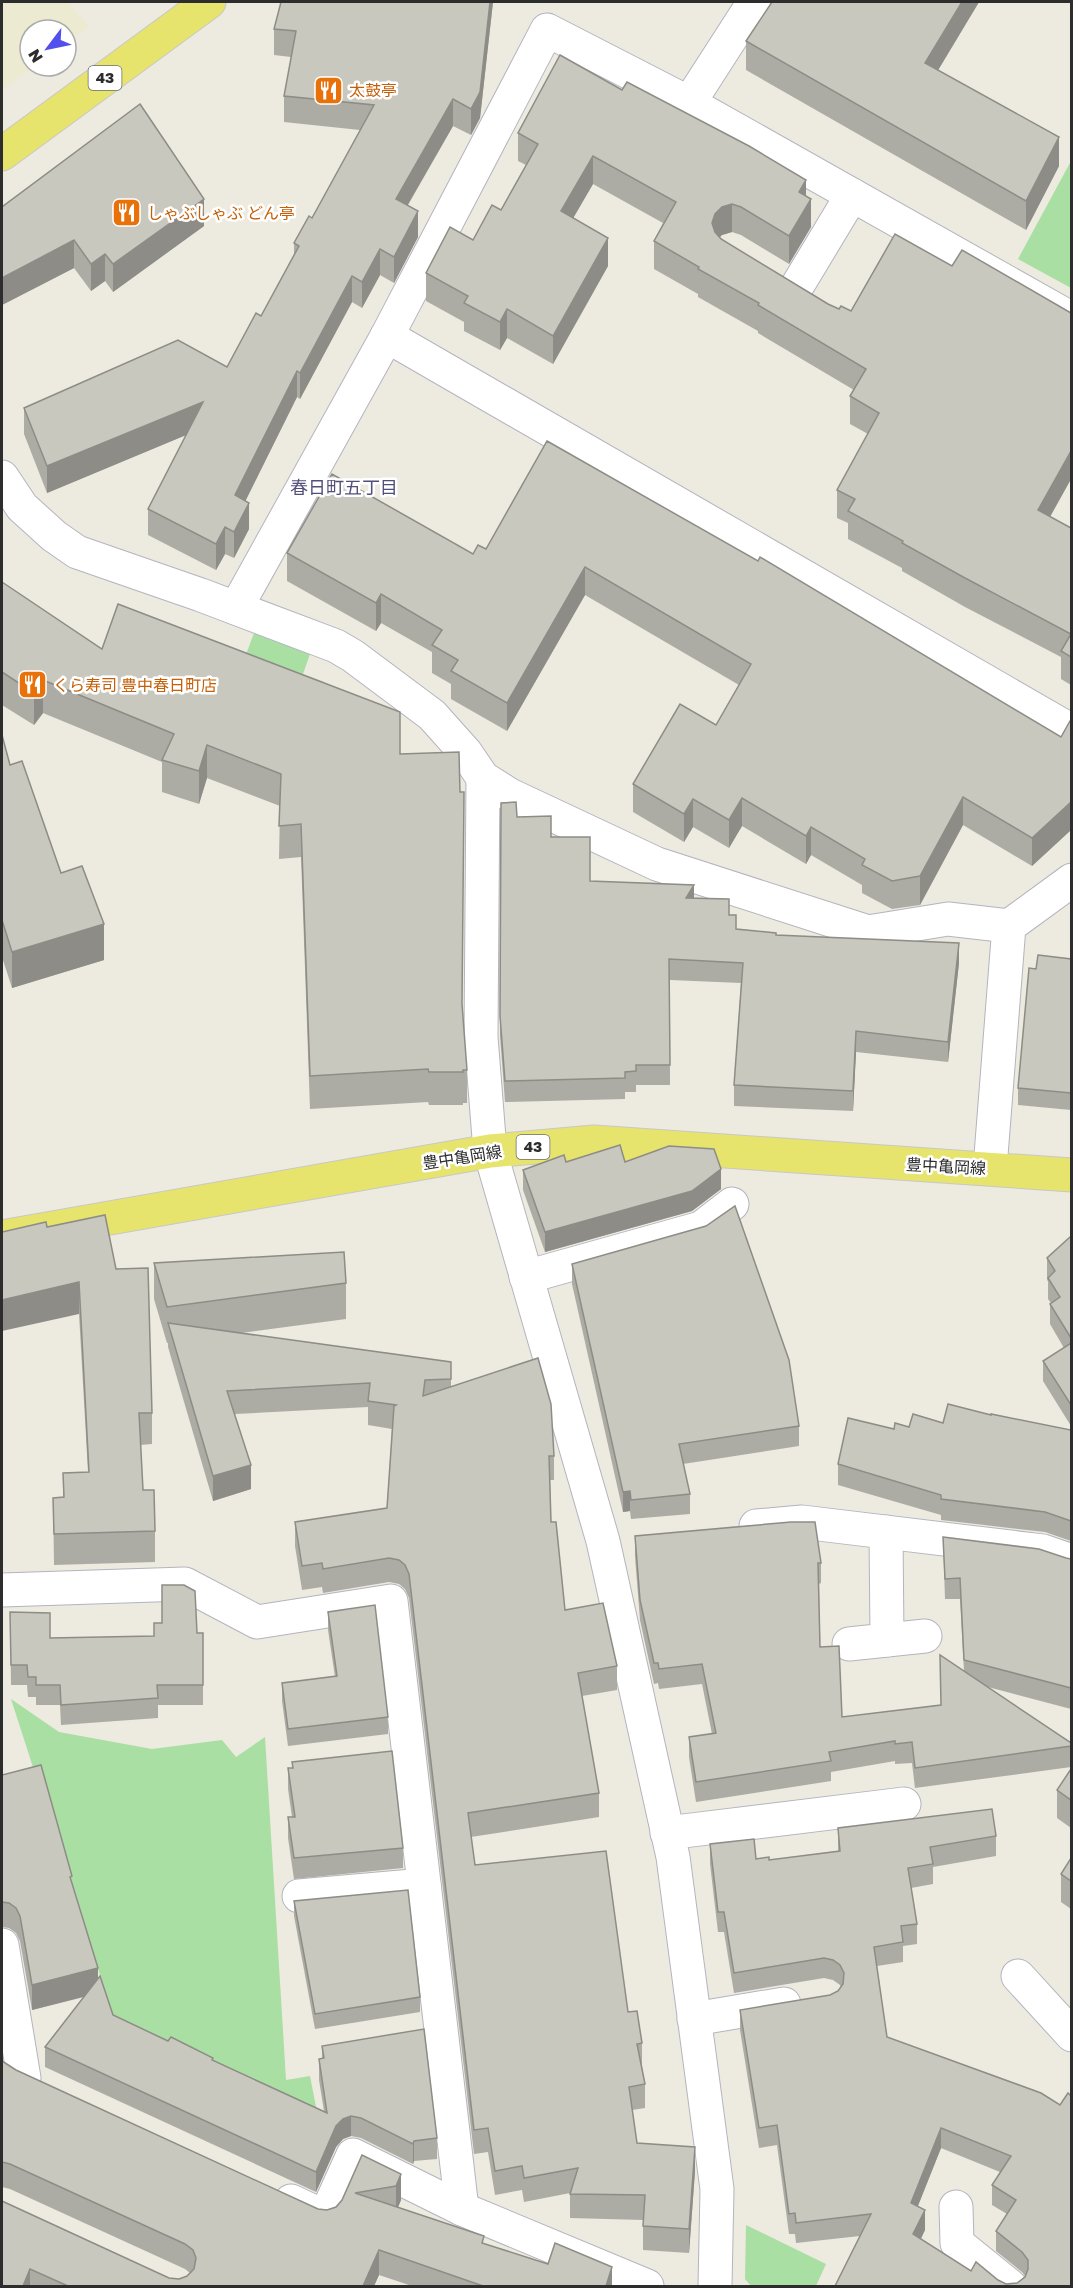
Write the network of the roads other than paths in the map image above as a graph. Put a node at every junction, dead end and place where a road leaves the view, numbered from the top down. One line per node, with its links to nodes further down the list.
1 (210, 2): 4 (main road, 43)
2 (754, 2): 3 (street)
3 (689, 103): 5 (street); 8 (street)
4 (2, 154)
5 (852, 195): 6 (street); 7 (street)
6 (768, 272)
7 (1071, 319)
8 (387, 336): 10 (street); 11 (street)
9 (2, 477): 10 (street)
10 (236, 608): 12 (street)
11 (1071, 730)
12 (483, 778): 14 (street); 15 (street)
13 (1071, 880): 14 (street)
14 (1009, 926): 16 (street)
15 (490, 1151): 16 (main road, 豊中亀岡線 / 43); 19 (main road, 豊中亀岡線 / 43); 20 (street)
16 (990, 1168): 17 (main road, 豊中亀岡線 / 43)
17 (1071, 1175)
18 (732, 1204): 20 (street)
19 (2, 1237)
20 (526, 1277): 24 (street)
21 (732, 1529): 22 (street)
22 (886, 1532): 25 (street); 28 (street)
23 (638, 1538): 24 (street)
24 (603, 1541): 33 (street)
25 (1071, 1561)
26 (2, 1590): 30 (street)
27 (925, 1636): 28 (street)
28 (887, 1640): 29 (street)
29 (849, 1644)
30 (408, 1751): 31 (street); 34 (street)
31 (374, 1755)
32 (904, 1804): 33 (street)
33 (667, 1833): 39 (street)
34 (424, 1885): 35 (street); 40 (street)
35 (299, 1896)
36 (2, 1945): 43 (street)
37 (1018, 1976): 42 (street)
38 (815, 1999): 39 (street)
39 (694, 2019): 48 (street)
40 (440, 2028): 41 (street); 46 (street)
41 (406, 2033)
42 (1071, 2035)
43 (24, 2077)
44 (261, 2187): 46 (street)
45 (956, 2207): 49 (street)
46 (462, 2209): 47 (street)
47 (645, 2286)
48 (715, 2286)
49 (1010, 2286)

